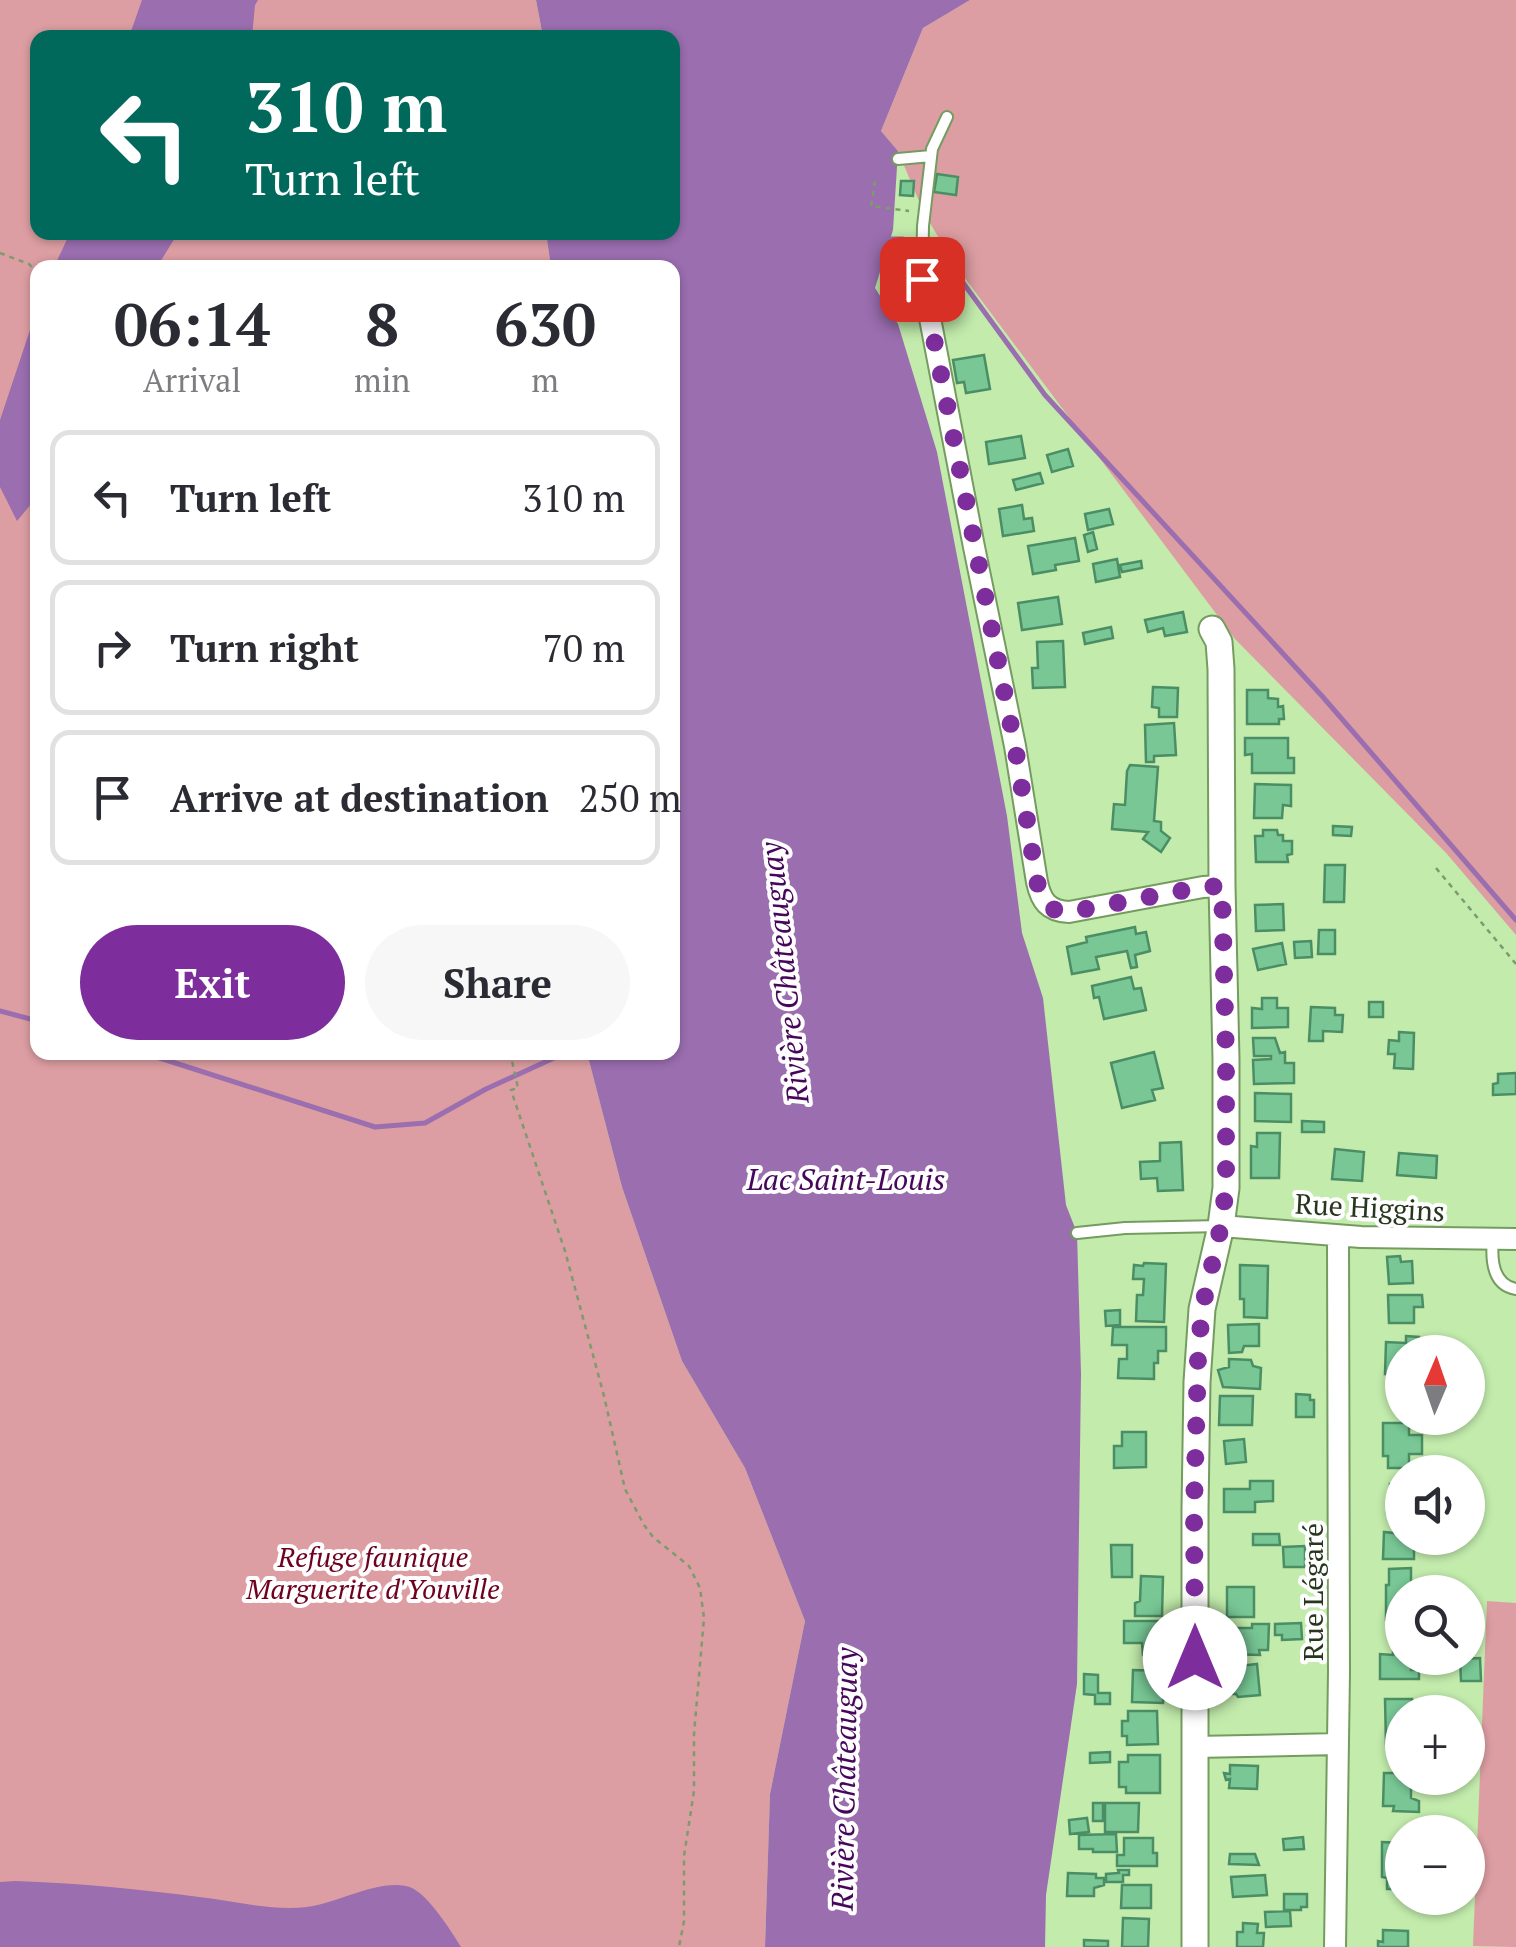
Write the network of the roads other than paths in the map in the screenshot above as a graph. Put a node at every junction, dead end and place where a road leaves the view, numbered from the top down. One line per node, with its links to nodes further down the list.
1 (948, 117): 2 (lane)
2 (931, 156): 3 (lane); 4 (lane)
3 (898, 159)
4 (916, 276): 6 (street)
5 (1212, 629): 6 (street)
6 (1222, 886): 7 (street)
7 (1221, 1226): 8 (lane); 9 (street, Rue Higgins); 14 (street)
8 (1077, 1233)
9 (1338, 1236): 10 (street, Rue Higgins); 13 (street, Rue Légaré)
10 (1493, 1239): 11 (street, Rue Higgins); 12 (lane)
11 (1516, 1239)
12 (1516, 1289)
13 (1338, 1744): 14 (street); 16 (street, Rue Légaré)
14 (1195, 1747): 15 (street)
15 (1196, 1947)
16 (1336, 1947)

